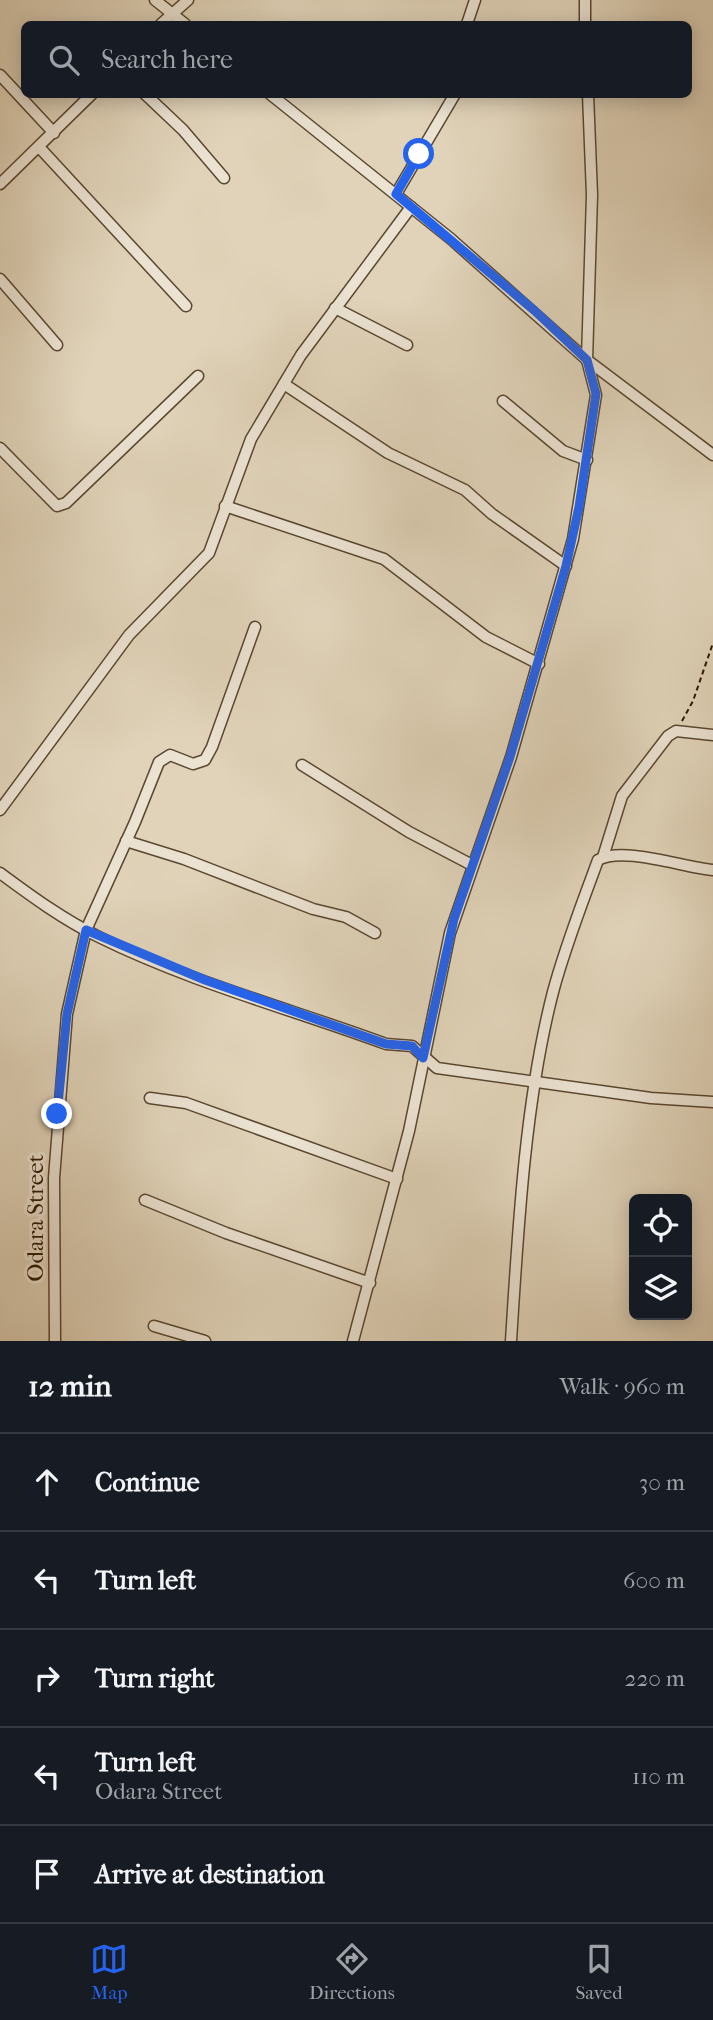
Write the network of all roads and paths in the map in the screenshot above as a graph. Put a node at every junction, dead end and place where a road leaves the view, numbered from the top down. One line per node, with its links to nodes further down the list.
1 (155, 0): 5 (street)
2 (188, 0): 5 (street)
3 (475, 0): 8 (street)
4 (584, 0): 9 (street)
5 (173, 15): 6 (street); 7 (street)
6 (165, 21)
7 (181, 21)
8 (468, 21)
9 (585, 21)
10 (0, 75): 11 (street)
11 (21, 98)
12 (21, 98): 18 (street)
13 (88, 98): 18 (street)
14 (149, 98): 20 (street)
15 (275, 98): 22 (street)
16 (453, 98): 22 (street)
17 (588, 98): 29 (street)
18 (54, 133): 19 (street)
19 (39, 147): 21 (street); 25 (street)
20 (224, 178)
21 (0, 184)
22 (396, 194): 23 (street)
23 (411, 207): 26 (street); 29 (street)
24 (0, 279): 27 (street)
25 (186, 306)
26 (335, 308): 28 (street); 31 (street)
27 (57, 345)
28 (407, 345)
29 (587, 360): 34 (street); 35 (street)
30 (198, 376): 33 (street)
31 (284, 384): 36 (street); 37 (street)
32 (503, 401): 35 (street)
33 (0, 448)
34 (713, 455)
35 (587, 460): 37 (street)
36 (225, 506): 40 (street); 44 (street)
37 (566, 566): 40 (street)
38 (255, 627): 45 (street, Odara Street)
39 (713, 643): 41 (path)
40 (539, 664): 47 (street)
41 (676, 731): 42 (street); 46 (street)
42 (713, 735)
43 (302, 765): 47 (street)
44 (0, 810)
45 (127, 841): 50 (street, Odara Street); 51 (street)
46 (603, 857): 48 (street); 53 (street)
47 (472, 865): 52 (street)
48 (713, 870)
49 (0, 873): 50 (street)
50 (86, 930): 52 (street); 60 (street, Odara Street)
51 (374, 933)
52 (423, 1058): 53 (street); 56 (street)
53 (536, 1083): 55 (street); 63 (street)
54 (150, 1098): 56 (street)
55 (713, 1102)
56 (397, 1179): 58 (street)
57 (145, 1200): 58 (street)
58 (370, 1283): 62 (street)
59 (154, 1326): 61 (street)
60 (55, 1341)
61 (205, 1341)
62 (353, 1341)
63 (511, 1341)

